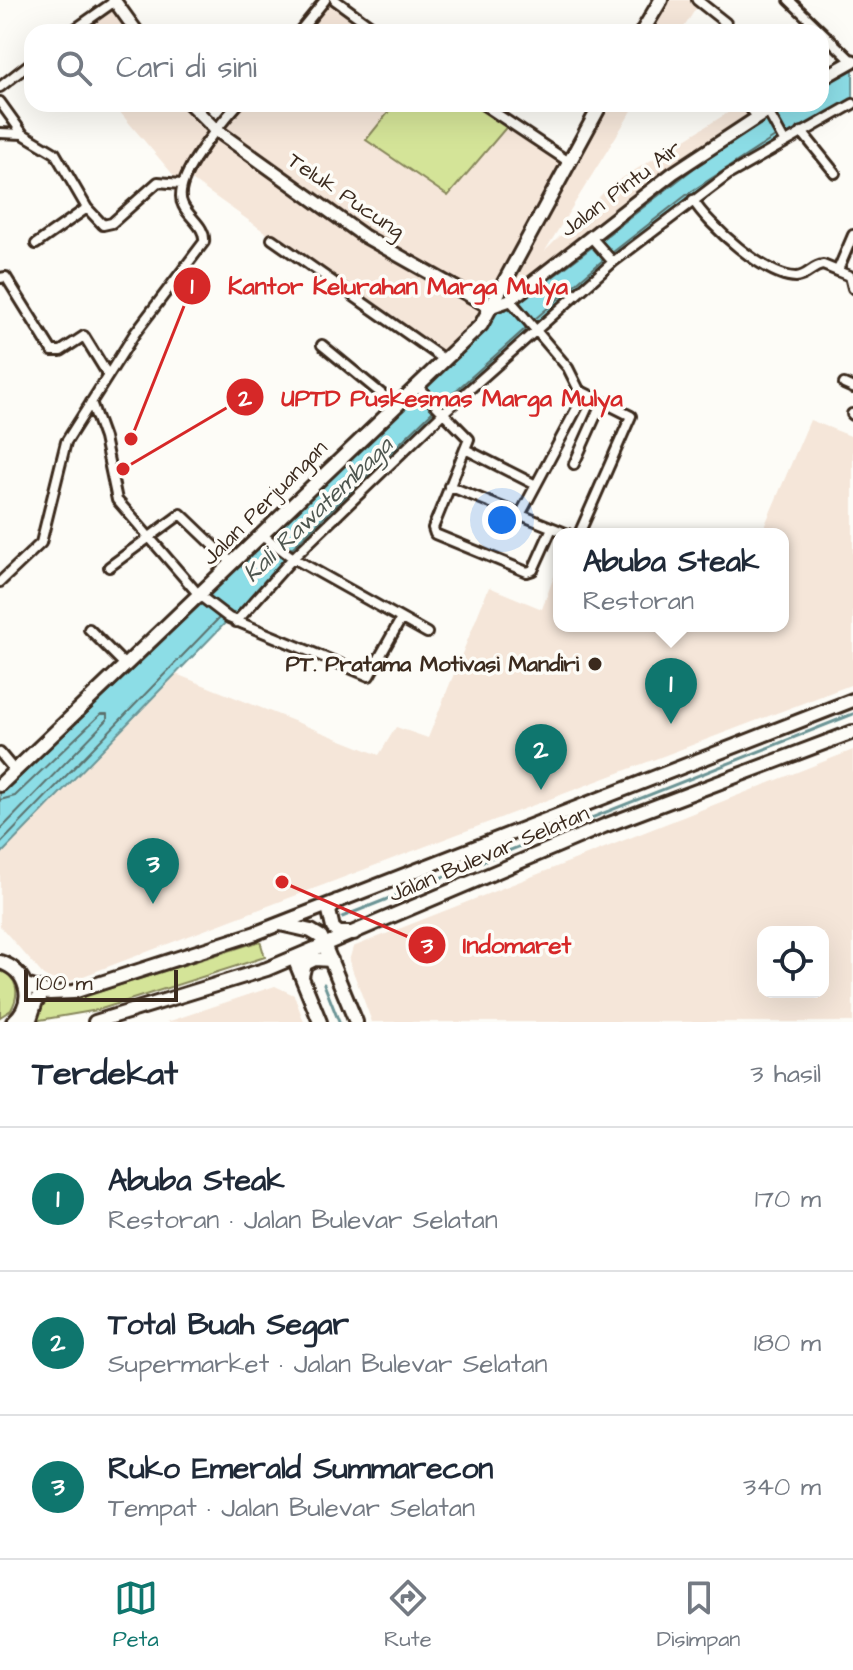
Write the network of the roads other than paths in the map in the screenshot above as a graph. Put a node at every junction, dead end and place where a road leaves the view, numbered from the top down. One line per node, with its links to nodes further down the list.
1 (114, 0): 8 (street); 9 (street)
2 (325, 0): 10 (street)
3 (335, 0): 7 (street)
4 (661, 0): 12 (main road)
5 (697, 0): 13 (street)
6 (789, 0): 14 (street)
7 (348, 3): 11 (street)
8 (82, 24)
9 (131, 24)
10 (306, 24)
11 (370, 24)
12 (647, 24)
13 (726, 24)
14 (818, 24)
15 (829, 36): 16 (street)
16 (853, 61): 18 (street)
17 (24, 68): 19 (street)
18 (829, 74)
19 (0, 87)
20 (0, 102): 30 (street)
21 (853, 104): 28 (street)
22 (198, 112): 27 (street, Teluk Pucung)
23 (231, 112): 27 (street)
24 (494, 112): 32 (street)
25 (597, 112): 32 (main road, Jalan Perjuangan)
26 (769, 114): 31 (street); 39 (street, Jalan Pintu Air)
27 (216, 130): 34 (street); 46 (street, Teluk Pucung)
28 (802, 132): 31 (street); 33 (street)
29 (0, 133): 30 (street)
30 (23, 134): 36 (street)
31 (783, 140): 35 (street)
32 (569, 162): 46 (main road, Jalan Perjuangan)
33 (835, 173)
34 (181, 184): 36 (street); 50 (street)
35 (693, 200): 41 (street); 42 (street)
36 (87, 208): 40 (street)
37 (272, 239): 49 (street)
38 (852, 239): 42 (street)
39 (594, 240): 41 (street); 45 (street, Jalan Pintu Air)
40 (36, 244)
41 (612, 260): 47 (street)
42 (838, 270): 44 (street)
43 (0, 278): 50 (street)
44 (853, 288)
45 (510, 300): 46 (street, Jalan Pintu Air); 47 (street)
46 (490, 307): 49 (main road, Jalan Perjuangan)
47 (536, 329): 52 (street); 56 (street)
48 (322, 345): 55 (street)
49 (445, 360): 51 (main road, Jalan Perjuangan)
50 (108, 375): 53 (street)
51 (419, 389): 55 (main road, Jalan Perjuangan); 56 (street)
52 (584, 395): 54 (street); 59 (street)
53 (91, 402): 65 (street); 69 (street)
54 (601, 404): 58 (street); 63 (street)
55 (395, 405): 64 (main road, Jalan Perjuangan)
56 (441, 412): 57 (street); 66 (street)
57 (465, 449): 59 (street); 60 (street)
58 (574, 464)
59 (534, 484): 61 (street)
60 (449, 486): 61 (street); 62 (street)
61 (520, 515): 62 (street)
62 (552, 528)
63 (582, 528)
64 (265, 537): 66 (street); 67 (main road, Jalan Perjuangan)
65 (149, 538): 67 (street); 68 (street); 70 (street)
66 (290, 556): 71 (street); 72 (street)
67 (232, 563): 70 (main road, Jalan Perjuangan)
68 (109, 567)
69 (0, 582)
70 (203, 598): 72 (street); 75 (main road, Jalan Perjuangan)
71 (401, 619): 72 (street); 74 (street)
72 (233, 620)
73 (89, 629): 75 (street)
74 (427, 633)
75 (126, 666): 79 (main road, Jalan Perjuangan)
76 (853, 700): 81 (main road, Jalan Bulevar Selatan)
77 (853, 732): 83 (main road, Jalan Bulevar Selatan)
78 (0, 753): 79 (street)
79 (15, 771): 80 (main road, Jalan Perjuangan)
80 (0, 785)
81 (341, 898): 82 (main road, Jalan Bulevar Selatan); 83 (main road)
82 (280, 924): 84 (main road); 90 (main road, Jalan Bulevar Selatan)
83 (357, 933): 84 (main road, Jalan Bulevar Selatan)
84 (326, 946): 85 (main road, Jalan Bulevar Selatan); 86 (main road)
85 (294, 958): 88 (main road); 93 (main road, Jalan Bulevar Selatan)
86 (331, 960): 88 (main road); 95 (main road)
87 (0, 962): 89 (main road)
88 (302, 976): 94 (main road)
89 (26, 985): 90 (main road, Jalan Bulevar Selatan); 91 (main road)
90 (45, 992): 92 (main road)
91 (13, 1022)
92 (29, 1022)
93 (95, 1022)
94 (320, 1022)
95 (356, 1022)

